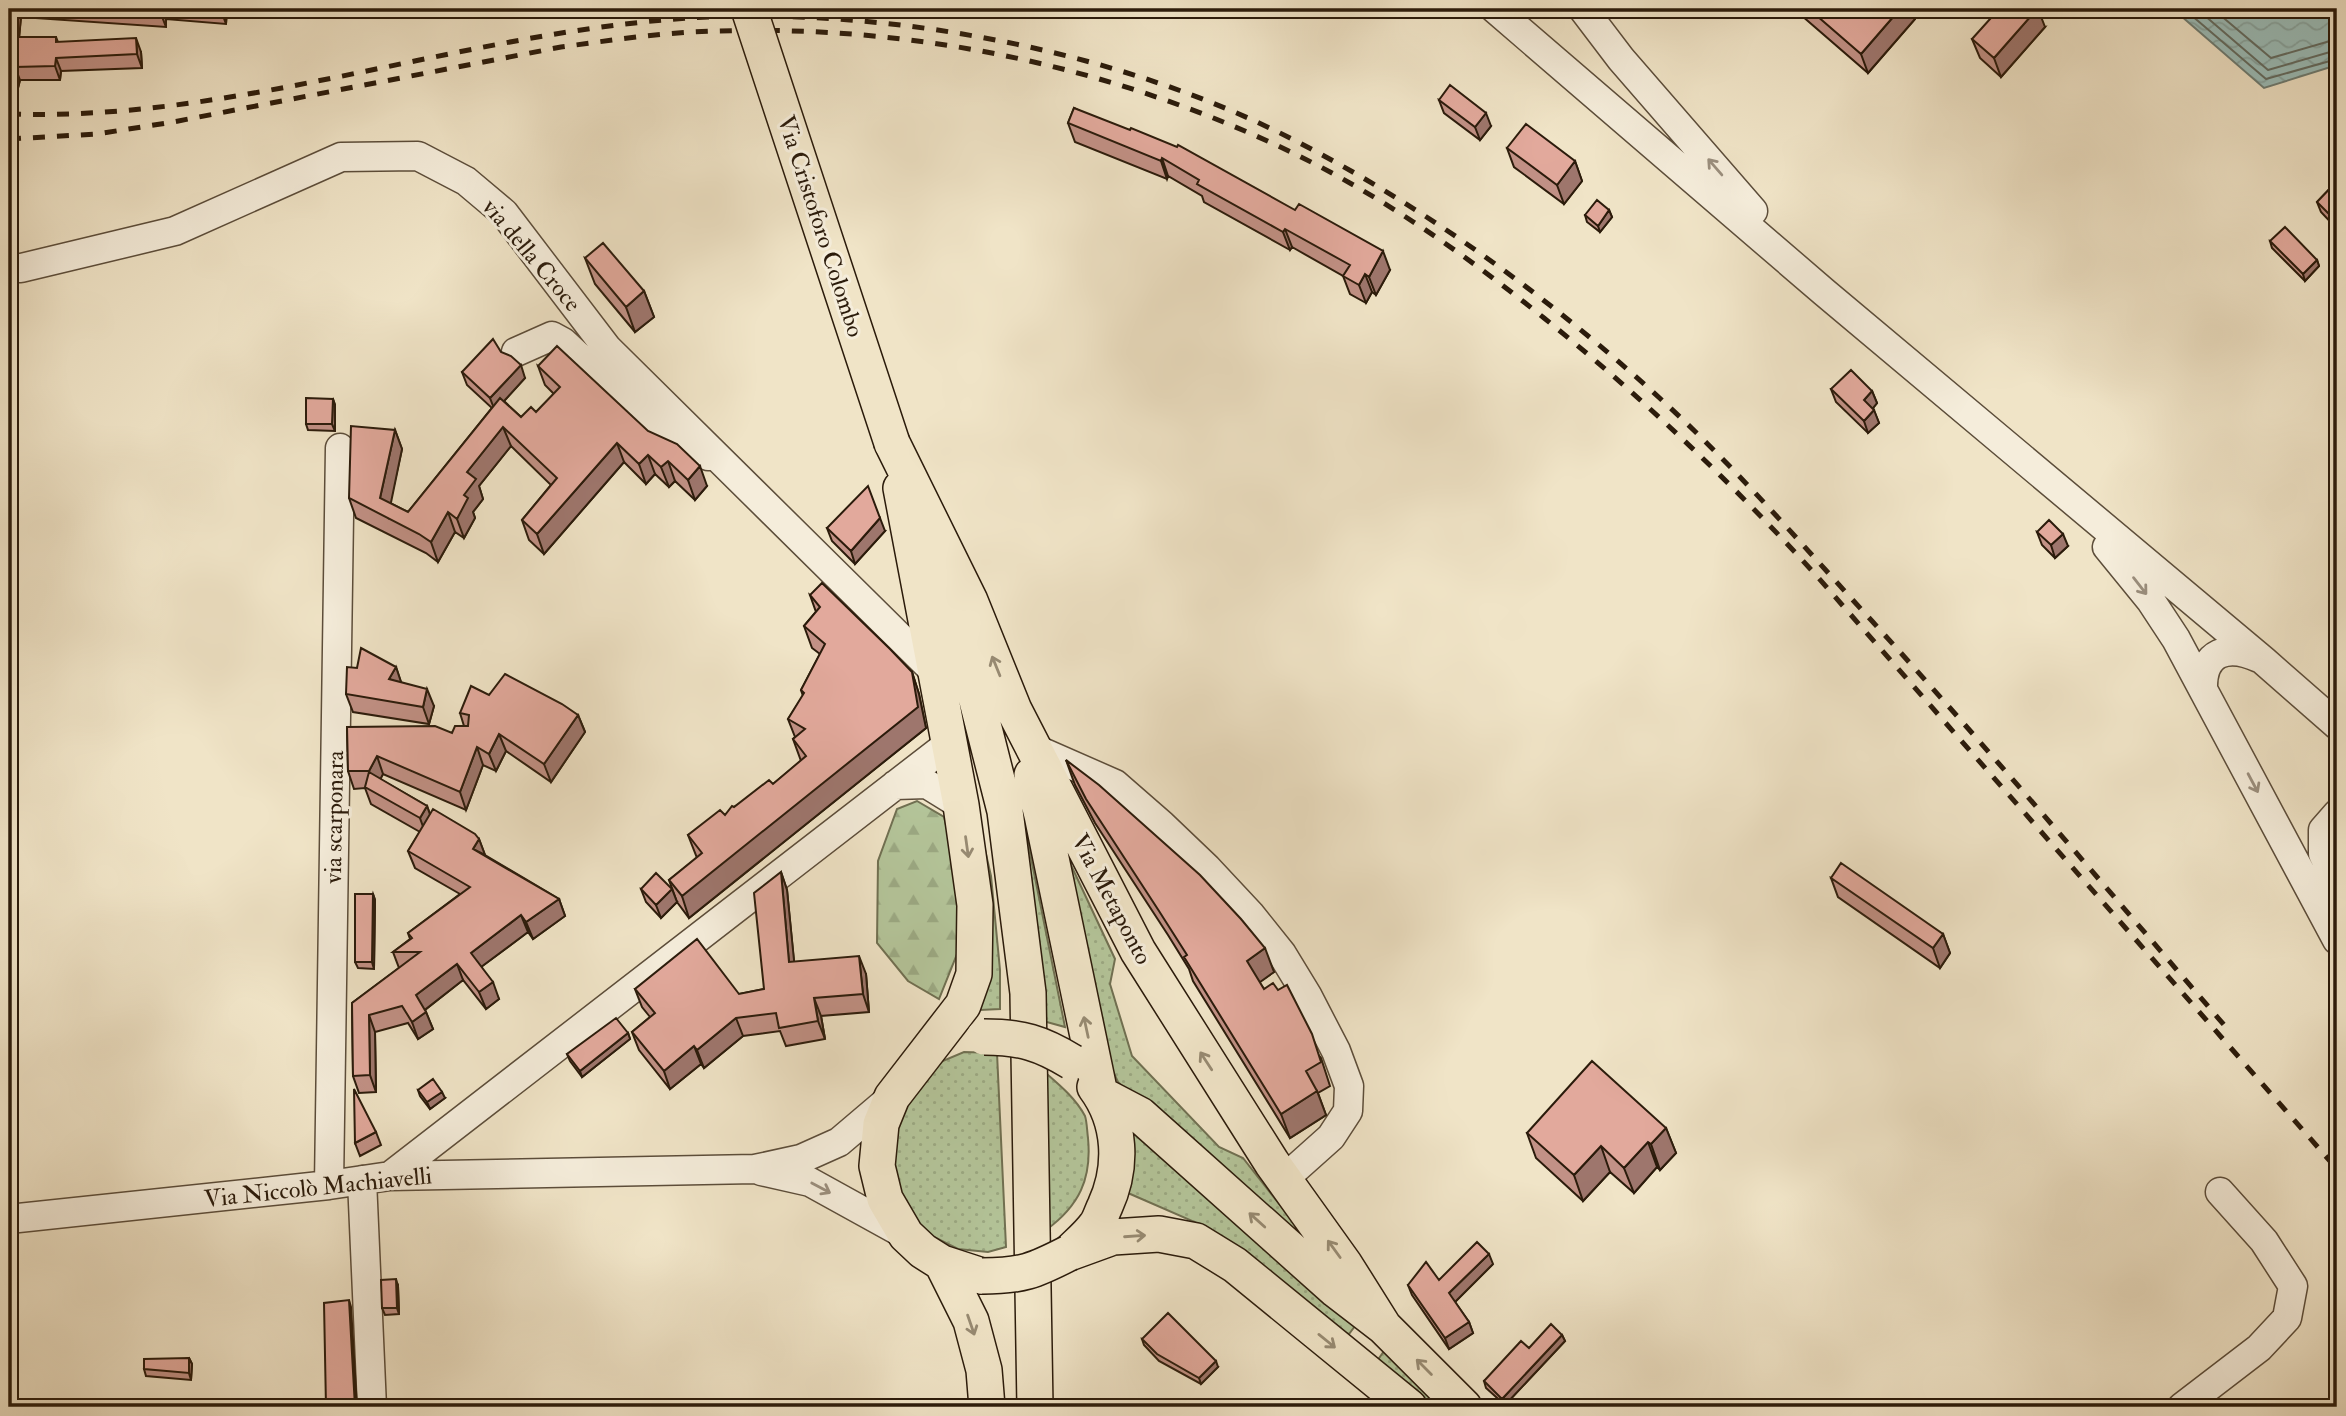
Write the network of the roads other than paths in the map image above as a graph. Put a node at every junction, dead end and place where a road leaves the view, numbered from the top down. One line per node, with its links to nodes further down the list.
1 (749, 9): 7 (main road, Via Cristoforo Colombo, bridge)
2 (1495, 9): 5 (street)
3 (1583, 9): 5 (street, one-way to 3)
4 (9, 268): 9 (street, via della Croce)
5 (1824, 292): 10 (street)
6 (516, 352): 9 (street)
7 (892, 443): 12 (main road); 14 (main road, Via Metaponto, one-way to 7); 39 (main road)
8 (340, 448): 30 (street, via scarponara)
9 (723, 463): 12 (street, via della Croce)
10 (2028, 463): 11 (street); 13 (street, one-way to 13)
11 (2264, 661): 13 (street); 15 (street)
12 (937, 674): 16 (main road)
13 (2203, 689): 21 (street, one-way to 21)
14 (1014, 710): 17 (main road, Via Metaponto); 24 (main road, one-way to 14)
15 (2337, 725)
16 (951, 743): 18 (street); 19 (main road)
17 (1033, 748): 28 (main road, Via Metaponto, one-way to 17); 28 (street)
18 (895, 785): 19 (street); 27 (street)
19 (961, 805): 23 (main road, one-way to 23)
20 (2337, 814): 21 (street)
21 (2326, 881): 22 (street)
22 (2337, 940)
23 (919, 1065): 24 (main road, bridge); 25 (main road)
24 (1100, 1094): 34 (main road); 36 (main road, one-way to 24)
25 (892, 1097): 26 (street); 33 (main road)
26 (755, 1169): 27 (street, Via Niccolò Machiavelli); 33 (street, one-way to 33)
27 (390, 1176): 29 (street, Via Niccolò Machiavelli)
28 (1284, 1179): 36 (main road, Via Metaponto, one-way to 28)
29 (362, 1181): 30 (street, Via Niccolò Machiavelli); 37 (street)
30 (329, 1185): 32 (street, Via Niccolò Machiavelli)
31 (2220, 1192): 42 (street)
32 (9, 1219)
33 (906, 1235): 35 (main road)
34 (1069, 1253): 35 (main road, bridge); 40 (main road, one-way to 40)
35 (942, 1263): 38 (main road, one-way to 38)
36 (1384, 1327): 41 (main road, one-way to 36)
37 (372, 1407)
38 (987, 1407)
39 (1035, 1407)
40 (1409, 1407)
41 (1464, 1407)
42 (2182, 1407)

